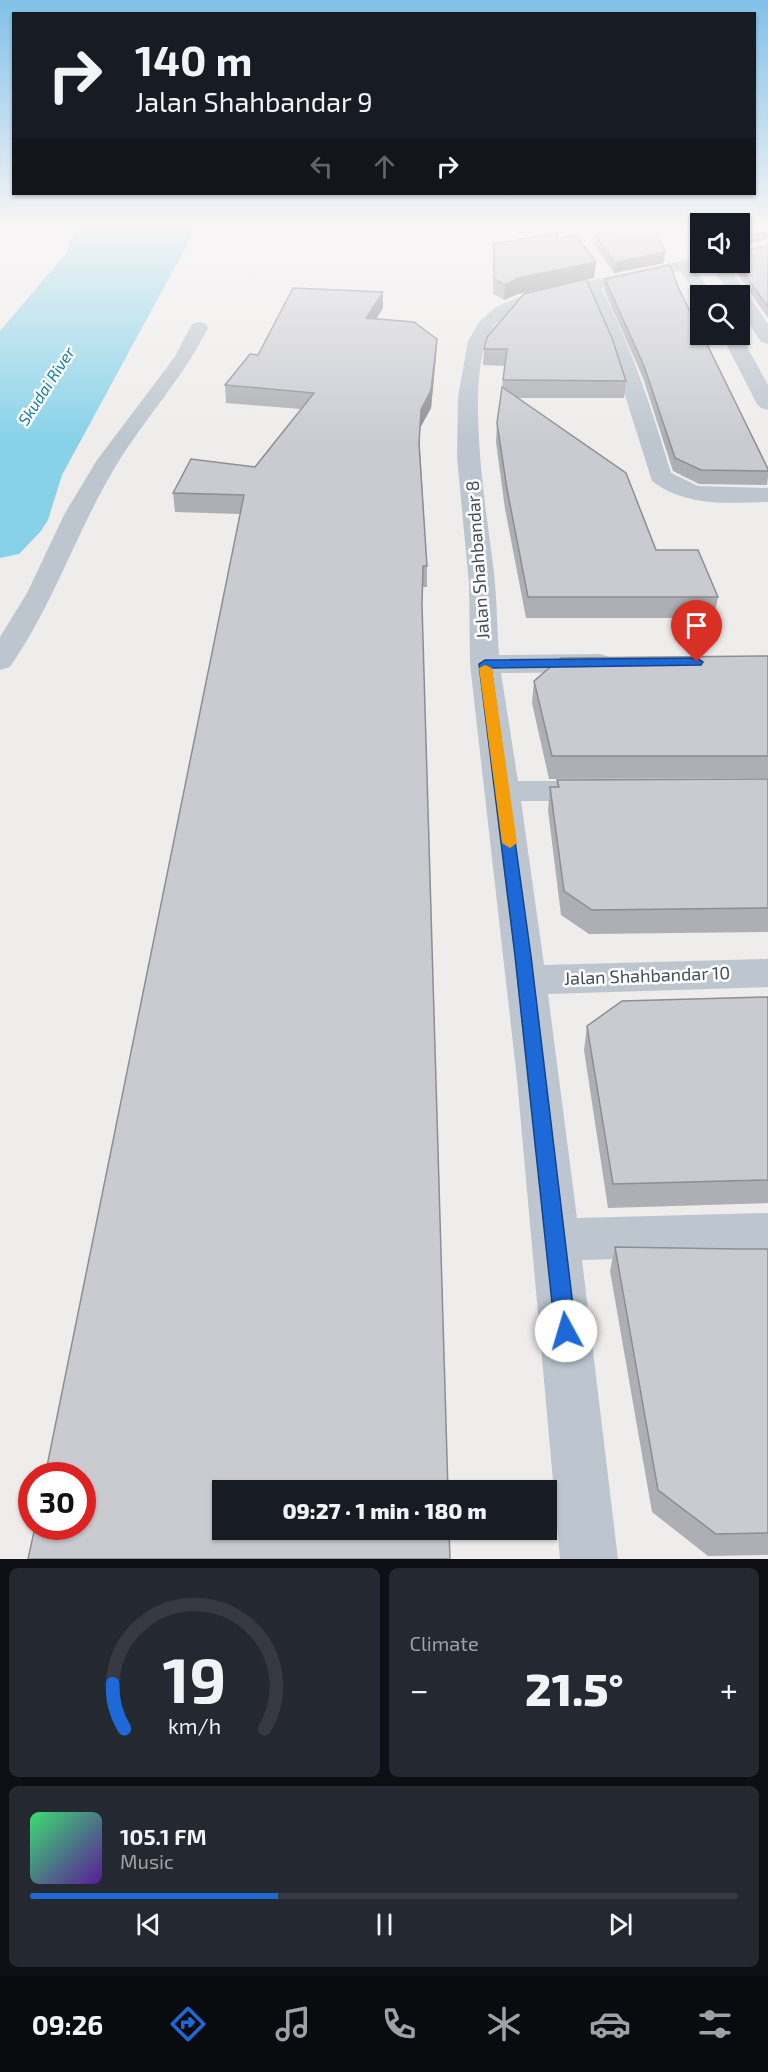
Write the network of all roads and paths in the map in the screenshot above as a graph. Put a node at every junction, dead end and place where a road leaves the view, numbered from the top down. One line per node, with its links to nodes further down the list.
1 (537, 296): 12 (street, Jalan Shahbandar 8)
2 (601, 296): 9 (street)
3 (740, 296): 6 (street)
4 (199, 327): 10 (street)
5 (750, 332): 6 (street)
6 (766, 333)
7 (736, 345): 8 (street)
8 (768, 404)
9 (768, 495)
10 (0, 661)
11 (626, 663): 12 (street)
12 (485, 664): 13 (street, Jalan Shahbandar 8)
13 (503, 791): 14 (street); 16 (street, Jalan Shahbandar 8)
14 (618, 791)
15 (768, 973): 16 (street, Jalan Shahbandar 10)
16 (526, 980): 18 (street, Jalan Shahbandar 8)
17 (768, 1234): 18 (street)
18 (556, 1240): 19 (street, Jalan Shahbandar 8)
19 (589, 1559)

